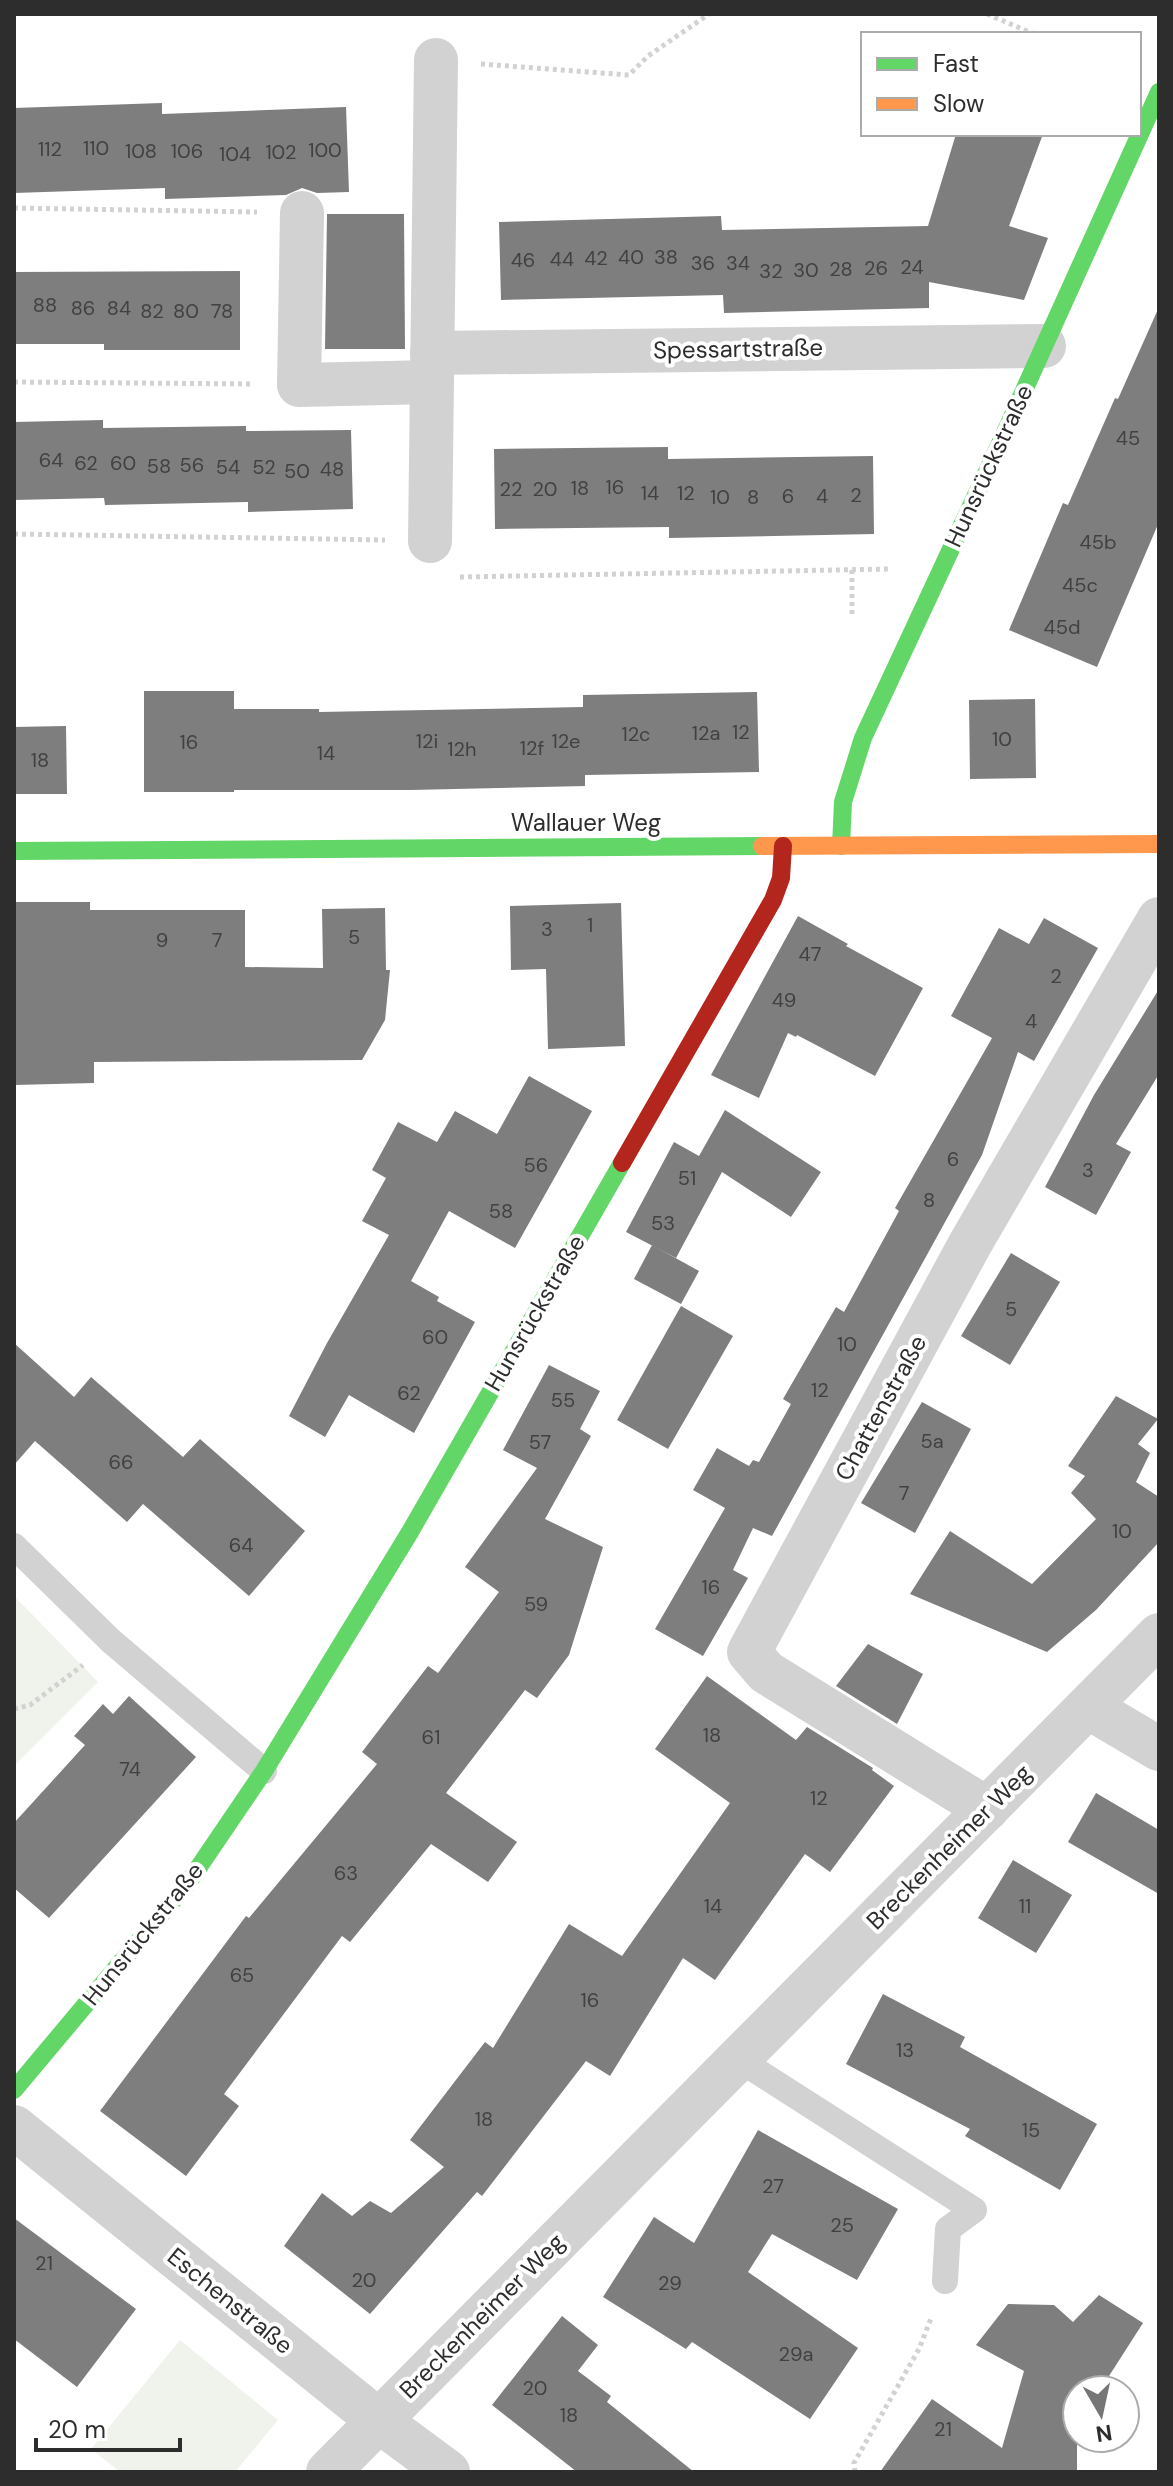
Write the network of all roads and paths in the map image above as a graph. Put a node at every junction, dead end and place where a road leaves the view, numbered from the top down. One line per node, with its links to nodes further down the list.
1 (709, 14): 4 (path)
2 (987, 14): 3 (path)
3 (1029, 32)
4 (436, 60): 11 (street)
5 (1159, 92): 6 (street, Hunsrückstraße)
6 (1141, 132)
7 (1139, 136): 10 (street, Hunsrückstraße)
8 (14, 208): 9 (path)
9 (302, 213): 13 (street)
10 (1044, 346): 11 (street, Spessartstraße); 16 (street, Hunsrückstraße)
11 (432, 368): 13 (street, Spessartstraße); 15 (street)
12 (14, 382): 13 (path)
13 (299, 385)
14 (14, 534): 15 (path)
15 (430, 541): 17 (path)
16 (943, 567): 17 (path); 21 (street, Hunsrückstraße)
17 (852, 570): 18 (path)
18 (852, 618)
19 (1159, 844): 21 (street, Wallauer Weg)
20 (783, 846): 21 (street, Wallauer Weg); 22 (street, Wallauer Weg); 30 (street, Hunsrückstraße)
21 (841, 846)
22 (14, 851)
23 (1159, 919): 31 (street, Chattenstraße)
24 (14, 1546): 26 (lane)
25 (1159, 1635): 27 (street, Breckenheimer Weg)
26 (111, 1641): 28 (path); 30 (lane)
27 (1088, 1707): 29 (street); 31 (street, Breckenheimer Weg)
28 (14, 1709)
29 (1159, 1749)
30 (264, 1771): 33 (street, Hunsrückstraße)
31 (987, 1809): 32 (street, Breckenheimer Weg)
32 (738, 2059): 35 (lane); 36 (street, Breckenheimer Weg)
33 (14, 2090)
34 (14, 2127): 36 (street, Eschenstraße)
35 (945, 2281): 39 (path)
36 (379, 2421): 37 (street, Breckenheimer Weg); 38 (street, Eschenstraße)
37 (328, 2472)
38 (448, 2472)
39 (855, 2472)

